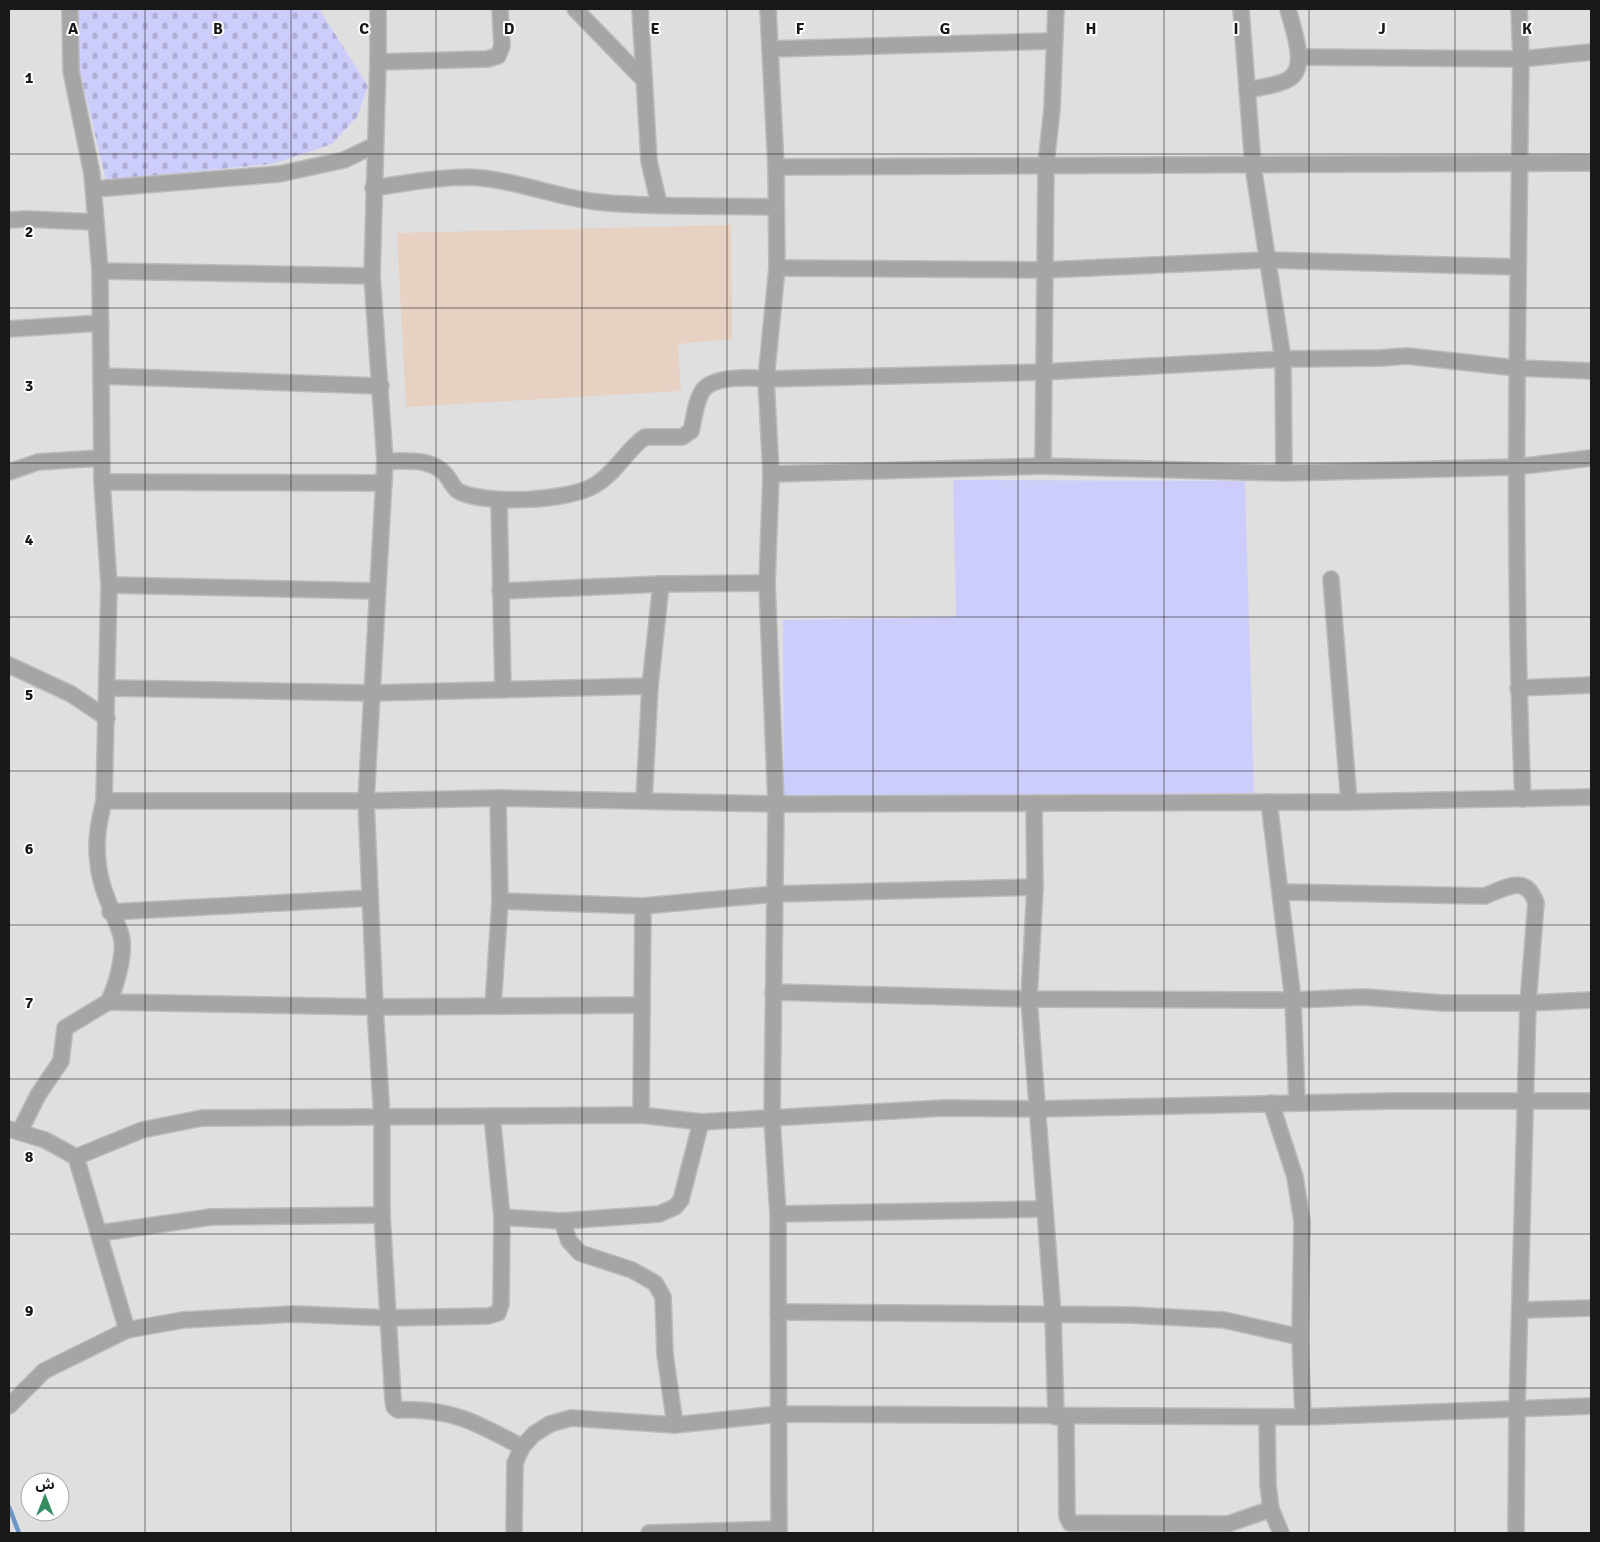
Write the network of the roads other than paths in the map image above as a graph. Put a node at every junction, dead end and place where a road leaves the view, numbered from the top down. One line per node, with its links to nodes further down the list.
1 (70, 9): 26 (street)
2 (378, 9): 16 (street)
3 (500, 9): 16 (street)
4 (575, 9): 17 (street)
5 (640, 9): 17 (street)
6 (768, 9): 12 (street)
7 (1056, 9): 11 (street)
8 (1241, 9): 18 (street)
9 (1288, 9): 14 (street)
10 (1519, 9): 15 (street)
11 (1054, 41): 12 (street); 22 (street)
12 (770, 49): 24 (street)
13 (1591, 52): 15 (street)
14 (1300, 57): 15 (street); 18 (street)
15 (1521, 59): 20 (street)
16 (378, 62): 19 (street)
17 (644, 80): 27 (street)
18 (1247, 90): 23 (street)
19 (375, 145): 25 (street); 26 (street)
20 (1520, 163): 21 (street); 23 (street); 32 (street)
21 (1591, 163)
22 (1046, 164): 23 (street); 24 (street); 34 (street)
23 (1253, 166): 31 (street)
24 (776, 167): 28 (street)
25 (373, 188): 27 (street); 36 (street)
26 (94, 189): 30 (street)
27 (659, 204): 28 (street)
28 (776, 207): 33 (street)
29 (9, 220): 30 (street)
30 (96, 222): 35 (street)
31 (1266, 260): 32 (street); 34 (street); 39 (street)
32 (1518, 267): 40 (street)
33 (777, 268): 34 (street); 44 (street)
34 (1045, 270): 42 (street)
35 (100, 272): 36 (street); 37 (street)
36 (372, 276): 45 (street)
37 (100, 323): 38 (street); 43 (street)
38 (9, 329)
39 (1283, 359): 40 (street); 42 (street); 52 (street)
40 (1517, 368): 41 (street); 50 (street)
41 (1591, 371)
42 (1043, 372): 44 (street); 49 (street)
43 (101, 376): 45 (street); 46 (street)
44 (766, 379): 53 (street); 56 (street)
45 (381, 386): 48 (street)
46 (101, 458): 51 (street); 54 (street)
47 (1591, 458): 50 (street)
48 (386, 462): 55 (street); 56 (street)
49 (1043, 466): 52 (street); 53 (street)
50 (1516, 467): 52 (street); 67 (street)
51 (9, 472)
52 (1284, 473)
53 (771, 474): 58 (street)
54 (102, 482): 55 (street); 60 (street)
55 (384, 483): 61 (street)
56 (499, 501): 62 (street)
57 (1331, 579): 78 (street)
58 (767, 583): 59 (street); 80 (street)
59 (662, 584): 62 (street); 65 (street)
60 (110, 585): 61 (street); 66 (street)
61 (377, 591): 69 (street)
62 (500, 591): 68 (street)
63 (9, 665): 70 (street)
64 (1591, 685): 67 (street)
65 (650, 686): 68 (street); 76 (street)
66 (109, 688): 69 (street); 70 (street)
67 (1518, 688): 73 (street)
68 (503, 690): 69 (street)
69 (371, 693): 75 (street)
70 (107, 718): 74 (street)
71 (1591, 797): 73 (street)
72 (498, 798): 75 (street); 76 (street); 85 (street)
73 (1523, 799): 78 (street)
74 (104, 801): 75 (street); 87 (street)
75 (366, 801): 84 (street)
76 (644, 801): 80 (street)
77 (1269, 802): 78 (street); 79 (street); 82 (street)
78 (1349, 802)
79 (1034, 803): 80 (street); 81 (street)
80 (776, 804): 83 (street)
81 (1034, 887): 83 (street); 89 (street)
82 (1282, 892): 90 (street); 93 (street)
83 (774, 894): 86 (street); 88 (street)
84 (370, 898): 87 (street); 96 (street)
85 (500, 901): 86 (street); 95 (street)
86 (643, 906): 94 (street)
87 (110, 912): 92 (street)
88 (773, 992): 89 (street); 105 (street)
89 (1029, 999): 90 (street); 101 (street)
90 (1293, 1000): 93 (street); 99 (street)
91 (1591, 1000): 93 (street)
92 (108, 1002): 96 (street); 107 (street)
93 (1528, 1003): 97 (street)
94 (642, 1005): 95 (street); 102 (street)
95 (493, 1006): 96 (street)
96 (375, 1007): 104 (street)
97 (1526, 1101): 98 (street); 99 (street); 116 (street)
98 (1591, 1101)
99 (1297, 1102): 100 (street)
100 (1271, 1103): 101 (street); 121 (street)
101 (1036, 1109): 105 (street); 109 (street)
102 (641, 1115): 103 (street); 106 (street)
103 (492, 1116): 104 (street); 112 (street)
104 (382, 1118): 108 (street); 111 (street)
105 (772, 1119): 106 (street); 110 (street)
106 (701, 1122): 113 (street)
107 (14, 1130): 108 (street)
108 (76, 1157): 114 (street)
109 (1044, 1209): 110 (street); 118 (street)
110 (778, 1214): 117 (street)
111 (382, 1215): 114 (street); 119 (street)
112 (502, 1217): 113 (street); 119 (street)
113 (562, 1221): 129 (street)
114 (100, 1233): 120 (street)
115 (1591, 1308): 116 (street)
116 (1521, 1310): 124 (street)
117 (778, 1312): 118 (street); 125 (street)
118 (1052, 1316): 121 (street); 126 (street)
119 (389, 1318): 120 (street); 130 (street)
120 (127, 1330): 122 (street)
121 (1300, 1337): 128 (street)
122 (9, 1406)
123 (1591, 1406): 124 (street)
124 (1517, 1407): 128 (street); 137 (street)
125 (779, 1414): 126 (street); 129 (street); 133 (street)
126 (1061, 1417): 127 (street); 132 (street)
127 (1266, 1417): 128 (street); 131 (street)
128 (1303, 1417)
129 (675, 1425): 130 (street)
130 (522, 1447): 134 (street)
131 (1271, 1509): 132 (street); 136 (street)
132 (1228, 1528)
133 (779, 1531): 135 (street)
134 (514, 1533)
135 (649, 1533)
136 (1281, 1533)
137 (1516, 1533)

